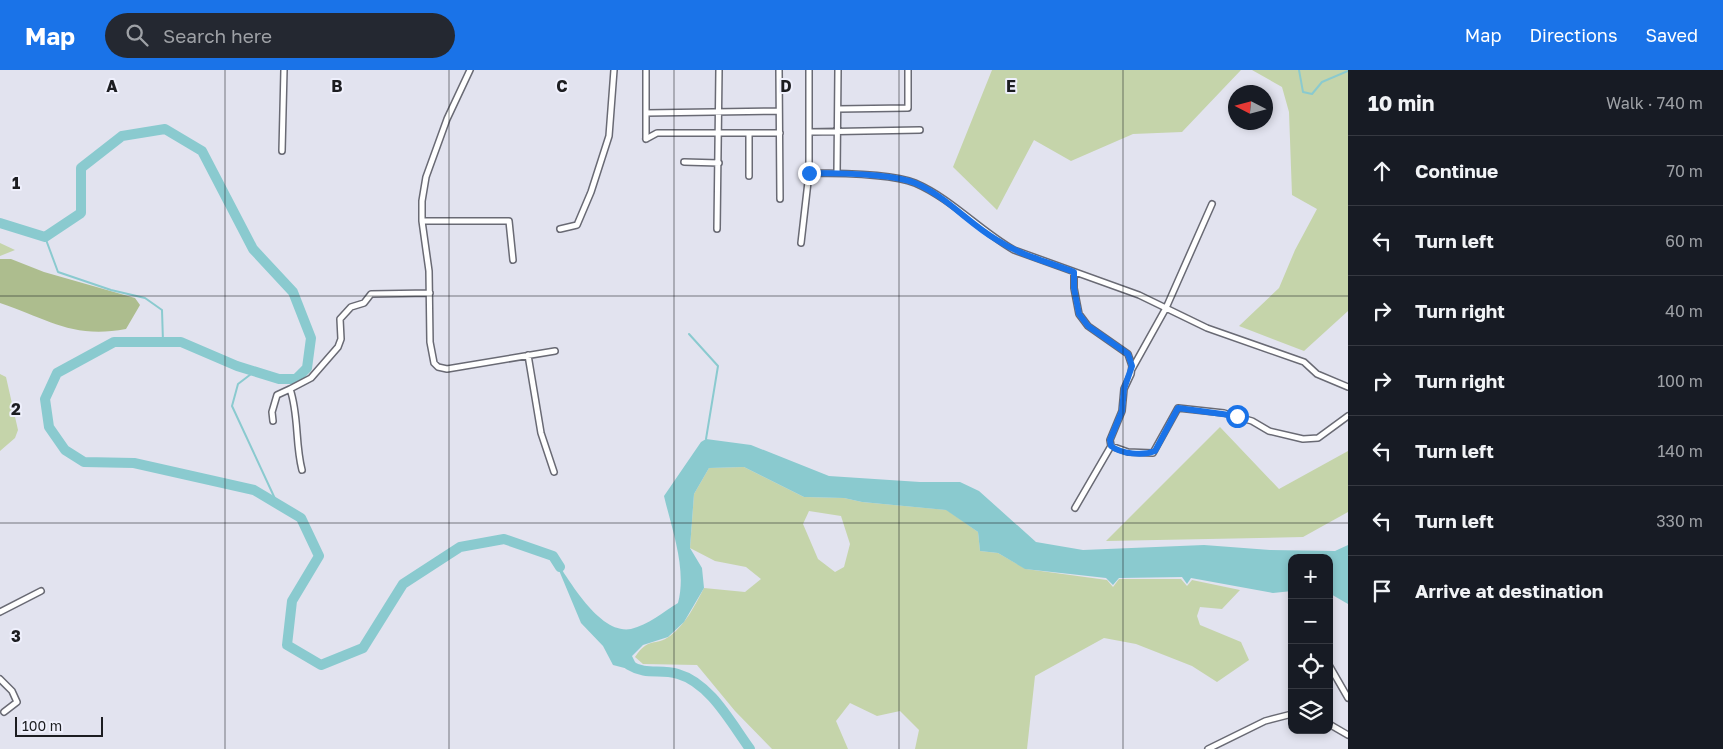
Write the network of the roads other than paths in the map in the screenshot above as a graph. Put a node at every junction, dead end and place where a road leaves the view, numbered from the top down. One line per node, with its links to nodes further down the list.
1 (284, 70): 20 (street)
2 (470, 70): 28 (street)
3 (614, 70): 29 (street)
4 (646, 70): 13 (street)
5 (719, 70): 11 (street)
6 (779, 70): 12 (street)
7 (809, 70): 16 (street)
8 (838, 70): 10 (street)
9 (908, 70): 10 (street)
10 (838, 109): 15 (street)
11 (719, 112): 12 (street); 13 (street); 17 (street)
12 (779, 112): 19 (street)
13 (646, 113): 17 (street)
14 (920, 130): 15 (street)
15 (838, 131): 16 (street); 24 (street)
16 (809, 132): 23 (street)
17 (719, 133): 18 (street); 22 (street)
18 (749, 133): 19 (street); 25 (street)
19 (780, 133): 26 (street)
20 (282, 151)
21 (684, 162): 22 (street)
22 (719, 163): 30 (street)
23 (809, 173): 24 (street); 31 (street)
24 (837, 174): 33 (street)
25 (749, 176)
26 (780, 199)
27 (1212, 204): 35 (street)
28 (422, 221): 32 (street); 34 (street)
29 (560, 229)
30 (717, 229)
31 (801, 243)
32 (513, 260)
33 (1074, 272): 35 (street); 38 (street)
34 (430, 293): 37 (street); 40 (street)
35 (1166, 308): 38 (street); 39 (street)
36 (555, 351): 37 (street)
37 (528, 355): 45 (street)
38 (1132, 369): 43 (street)
39 (1348, 388)
40 (290, 389): 42 (street); 44 (street)
41 (1348, 416): 43 (street)
42 (273, 421)
43 (1111, 446): 46 (street)
44 (302, 470)
45 (554, 472)
46 (1075, 508)
47 (41, 591): 48 (street)
48 (0, 612)
49 (1333, 672): 51 (street)
50 (0, 679): 52 (street)
51 (1348, 698)
52 (4, 712)
53 (1288, 715): 56 (street)
54 (1333, 726): 55 (street)
55 (1348, 735)
56 (1208, 749)

